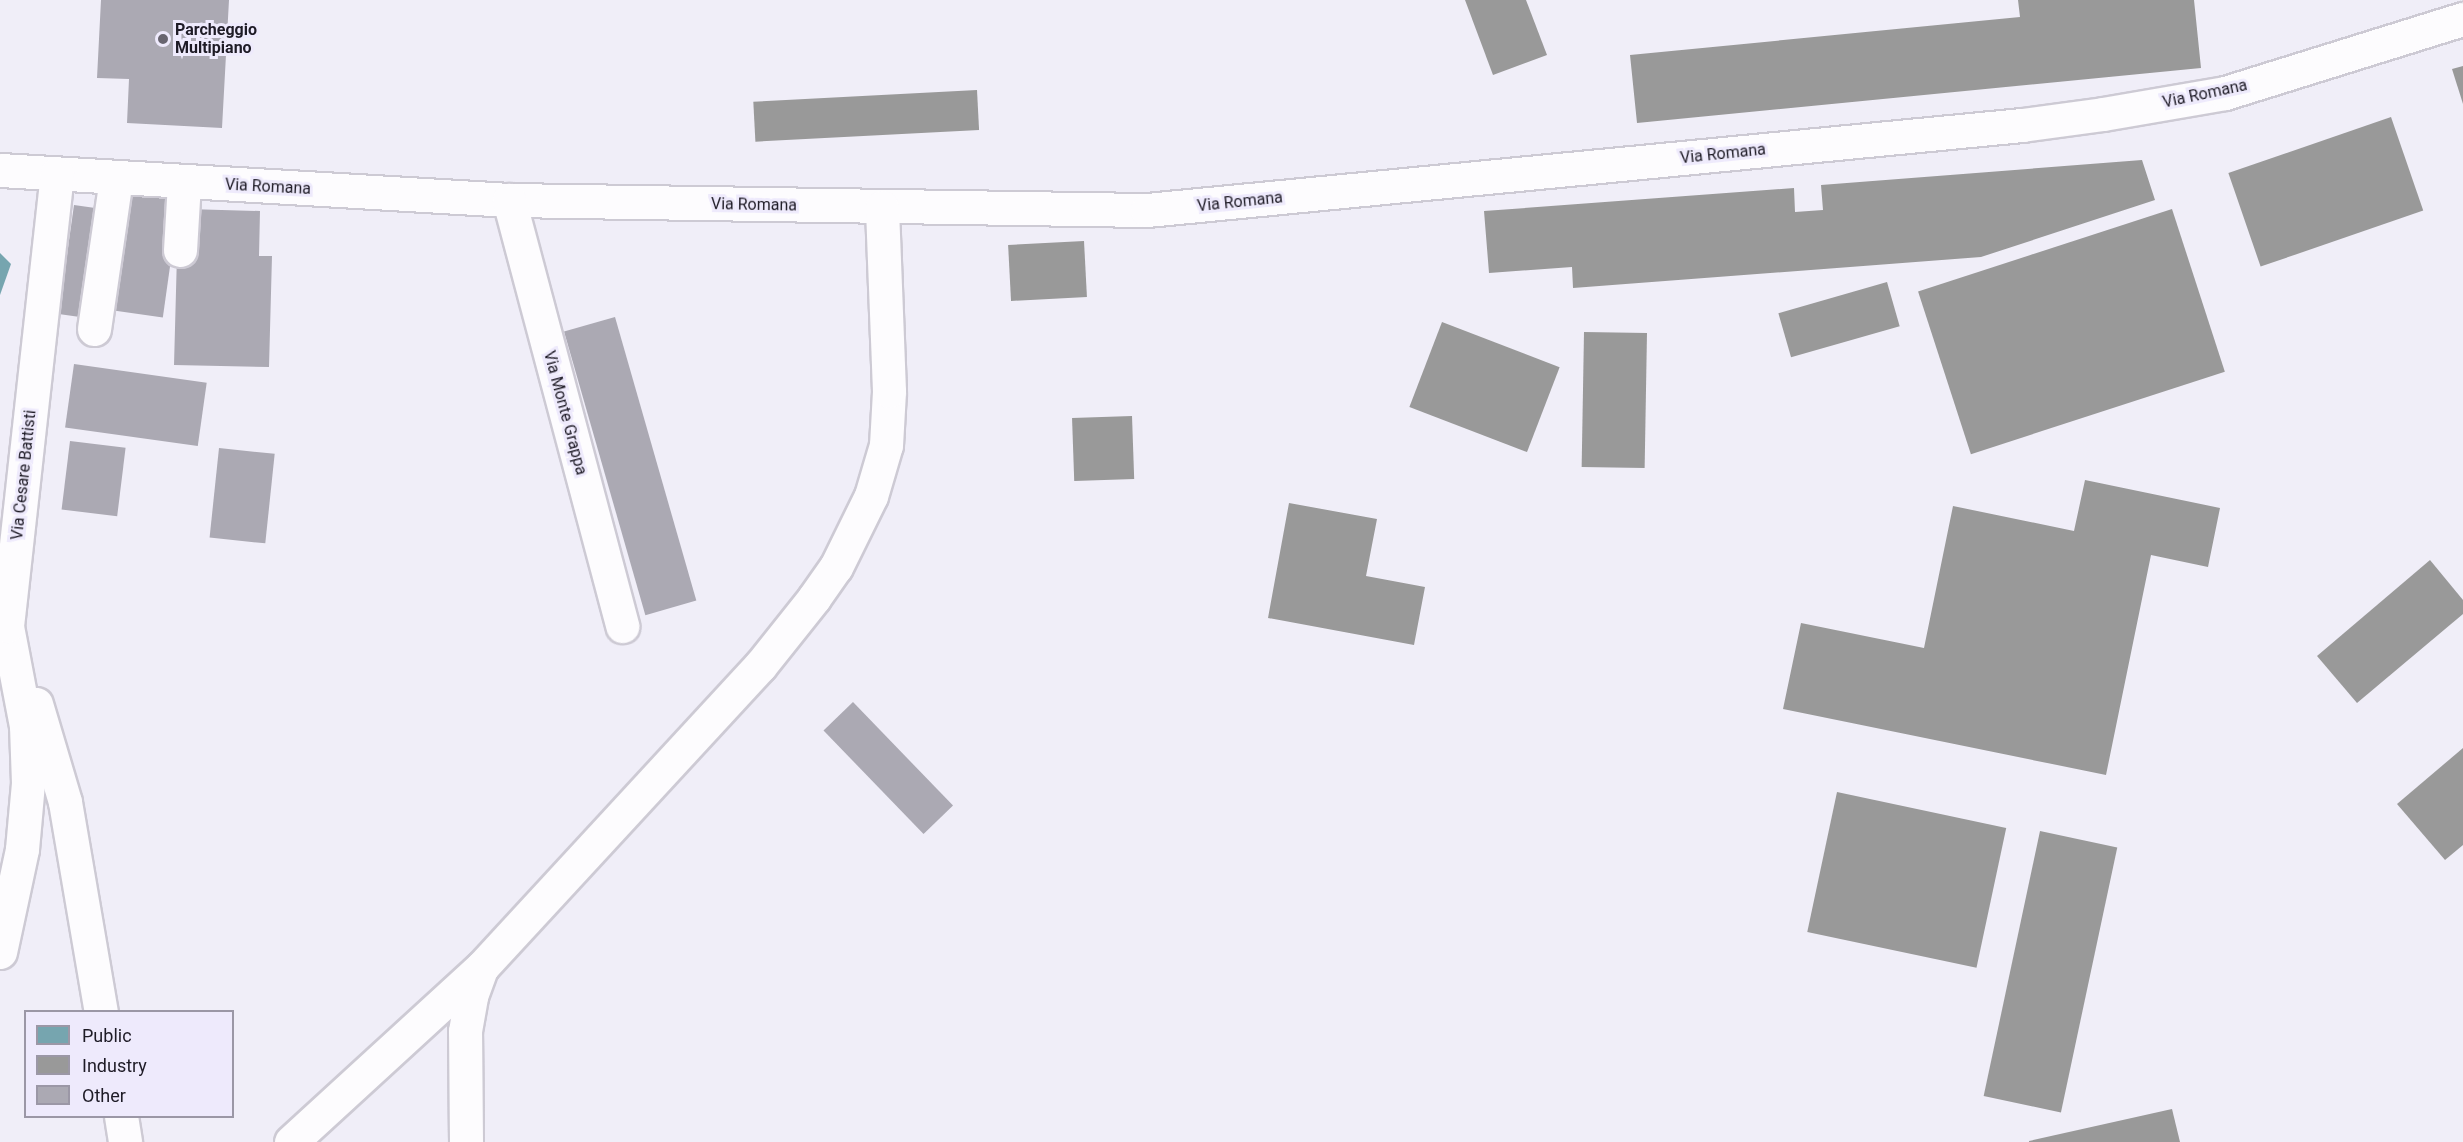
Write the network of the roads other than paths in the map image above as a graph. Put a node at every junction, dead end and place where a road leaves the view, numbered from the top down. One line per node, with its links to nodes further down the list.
1 (2463, 19): 7 (street, Via Romana)
2 (0, 170): 3 (street, Via Romana)
3 (57, 174): 4 (street, Via Romana); 11 (street, Via Cesare Battisti)
4 (116, 178): 5 (street, Via Romana); 9 (street)
5 (184, 182): 6 (street, Via Romana); 8 (street)
6 (509, 200): 7 (street, Via Romana); 10 (street, Via Monte Grappa)
7 (882, 207): 13 (street)
8 (180, 250)
9 (94, 329)
10 (622, 626)
11 (3, 634): 12 (street, Via Cesare Battisti); 14 (street)
12 (0, 952)
13 (483, 966): 17 (street); 18 (street)
14 (101, 1010)
15 (120, 1118): 16 (street)
16 (125, 1142)
17 (291, 1142)
18 (466, 1142)

